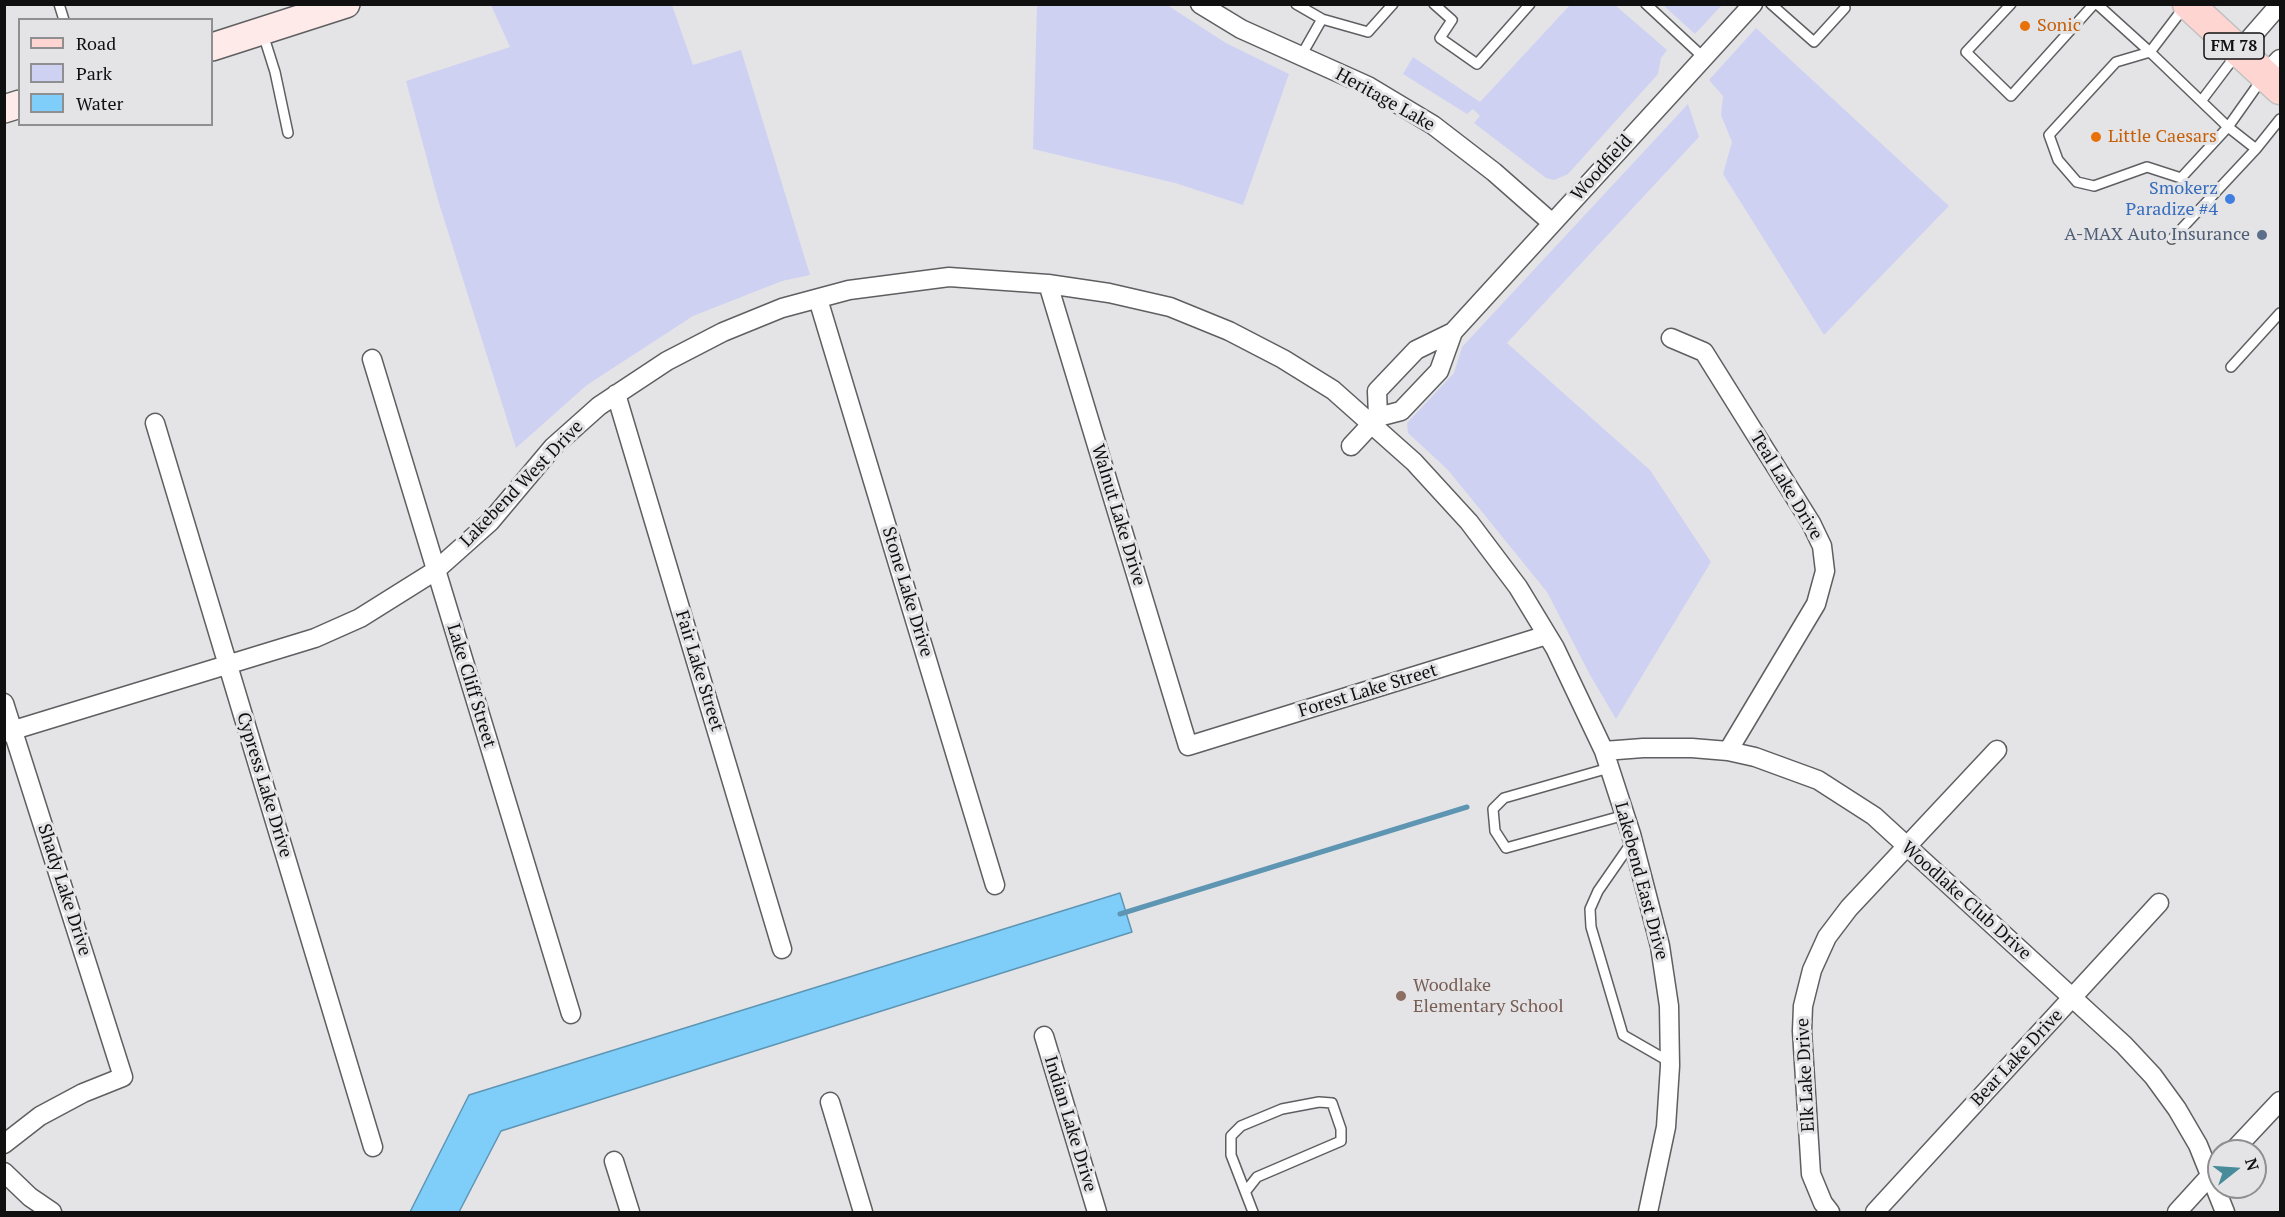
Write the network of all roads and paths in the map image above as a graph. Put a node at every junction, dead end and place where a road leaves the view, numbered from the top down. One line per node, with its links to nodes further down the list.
1 (346, 4): 16 (main road)
2 (1296, 4): 15 (lane)
3 (1394, 4): 15 (lane)
4 (1434, 4): 5 (lane)
5 (1530, 4)
6 (1646, 4): 21 (lane)
7 (1753, 4): 21 (street, Woodfield)
8 (1770, 4): 14 (lane)
9 (2011, 4): 10 (lane)
10 (2096, 4): 19 (lane)
11 (2187, 4): 18 (main road, FM 78); 19 (lane)
12 (2280, 4): 18 (street)
13 (1200, 5): 20 (street, Heritage Lake)
14 (1845, 8)
15 (1322, 19): 20 (lane)
16 (262, 32): 17 (main road); 26 (lane)
17 (213, 46)
18 (2239, 51): 22 (main road, FM 78); 23 (lane)
19 (2150, 52): 23 (lane); 25 (lane)
20 (1301, 56): 28 (street, Heritage Lake)
21 (1703, 57): 28 (street, Woodfield)
22 (2275, 74): 25 (lane)
23 (2202, 100): 25 (lane)
24 (2280, 119): 27 (lane)
25 (2228, 127): 27 (lane)
26 (288, 133)
27 (2256, 149): 29 (lane)
28 (1552, 223): 33 (street, Woodfield)
29 (2172, 239)
30 (1048, 284): 31 (street, Lakebend West Drive); 38 (street, Lakebend West Drive); 46 (street, Walnut Lake Drive)
31 (818, 299): 37 (street, Lakebend West Drive); 53 (street, Stone Lake Drive)
32 (2280, 313): 36 (lane)
33 (1453, 332): 38 (street, Woodfield); 38 (street, Woodfield)
34 (1671, 338): 48 (street, Teal Lake Drive)
35 (372, 359): 41 (street, Lake Cliff Street)
36 (2231, 367)
37 (616, 394): 41 (street, Lakebend West Drive); 55 (street, Fair Lake Street)
38 (1374, 420): 40 (street); 42 (street, Lakebend West Drive)
39 (155, 423): 43 (street, Cypress Lake Drive)
40 (1351, 446)
41 (435, 571): 43 (street, Lakebend West Drive); 57 (street, Lake Cliff Street)
42 (1547, 635): 46 (street, Forest Lake Street); 49 (street, Lakebend East Drive)
43 (228, 665): 45 (street, Lakebend West Drive); 64 (street, Cypress Lake Drive)
44 (4, 703): 45 (street, Shady Lake Drive)
45 (9, 732): 63 (street, Shady Lake Drive)
46 (1188, 746)
47 (1997, 750): 52 (street, Elk Lake Drive)
48 (1728, 751): 49 (street, Woodlake Club Drive); 52 (street, Woodlake Club Drive)
49 (1607, 759): 50 (street, Lakebend East Drive); 50 (lane)
50 (1625, 814): 51 (street, Lakebend East Drive)
51 (1633, 840): 59 (street, Lakebend East Drive); 59 (lane)
52 (1906, 846): 56 (street, Woodlake Club Drive); 76 (street, Elk Lake Drive)
53 (995, 885)
54 (2159, 903): 56 (street, Bear Lake Drive)
55 (782, 949)
56 (2072, 998): 65 (street, Woodlake Club Drive); 77 (street, Bear Lake Drive)
57 (571, 1014)
58 (1044, 1036): 73 (street, Indian Lake Drive)
59 (1670, 1062): 75 (street, Lakebend East Drive)
60 (2280, 1101): 62 (street)
61 (830, 1102): 72 (street)
62 (2244, 1139)
63 (4, 1144)
64 (373, 1147)
65 (2207, 1158)
66 (614, 1161): 71 (street)
67 (4, 1172): 70 (street)
68 (2207, 1179): 78 (street)
69 (1246, 1191): 69 (lane); 74 (lane)
70 (52, 1212)
71 (630, 1212)
72 (863, 1212)
73 (1097, 1212)
74 (1253, 1212)
75 (1648, 1212)
76 (1830, 1212)
77 (1875, 1212)
78 (2177, 1212)

